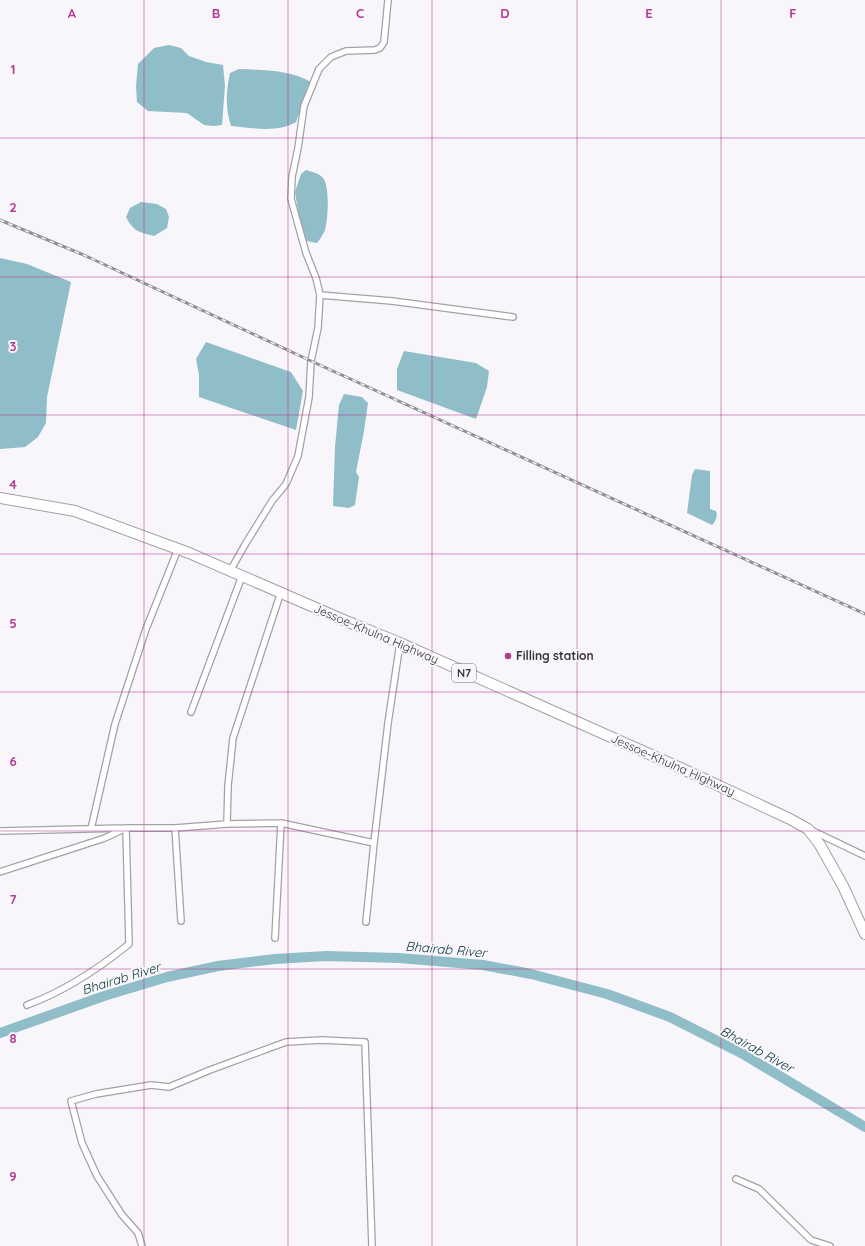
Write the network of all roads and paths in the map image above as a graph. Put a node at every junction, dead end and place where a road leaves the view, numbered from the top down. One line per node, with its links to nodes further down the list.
1 (388, 0): 2 (street)
2 (320, 296): 3 (street); 6 (street)
3 (513, 317)
4 (0, 498): 5 (highway, Jessoe-Khulna Highway / N7)
5 (178, 549): 6 (highway, Jessoe-Khulna Highway / N7); 15 (street)
6 (230, 571): 7 (highway, Jessoe-Khulna Highway / N7)
7 (242, 576): 8 (highway, Jessoe-Khulna Highway / N7); 10 (street)
8 (281, 592): 9 (highway, Jessoe-Khulna Highway / N7); 12 (street)
9 (400, 643): 16 (highway, Jessoe-Khulna Highway / N7); 18 (street)
10 (191, 712)
11 (281, 823): 12 (street); 18 (street); 24 (street)
12 (227, 824): 14 (street)
13 (126, 828): 14 (street); 15 (street); 20 (street); 25 (street)
14 (175, 828): 21 (street)
15 (91, 829): 17 (street)
16 (808, 829): 19 (street); 23 (highway, Jessoe-Khulna Highway / N7)
17 (0, 831)
18 (374, 843): 22 (street)
19 (865, 856)
20 (0, 872)
21 (181, 921)
22 (366, 922)
23 (865, 934)
24 (275, 938)
25 (27, 1005)
26 (736, 1179): 29 (street)
27 (142, 1246): 28 (street)
28 (372, 1246)
29 (830, 1246)

